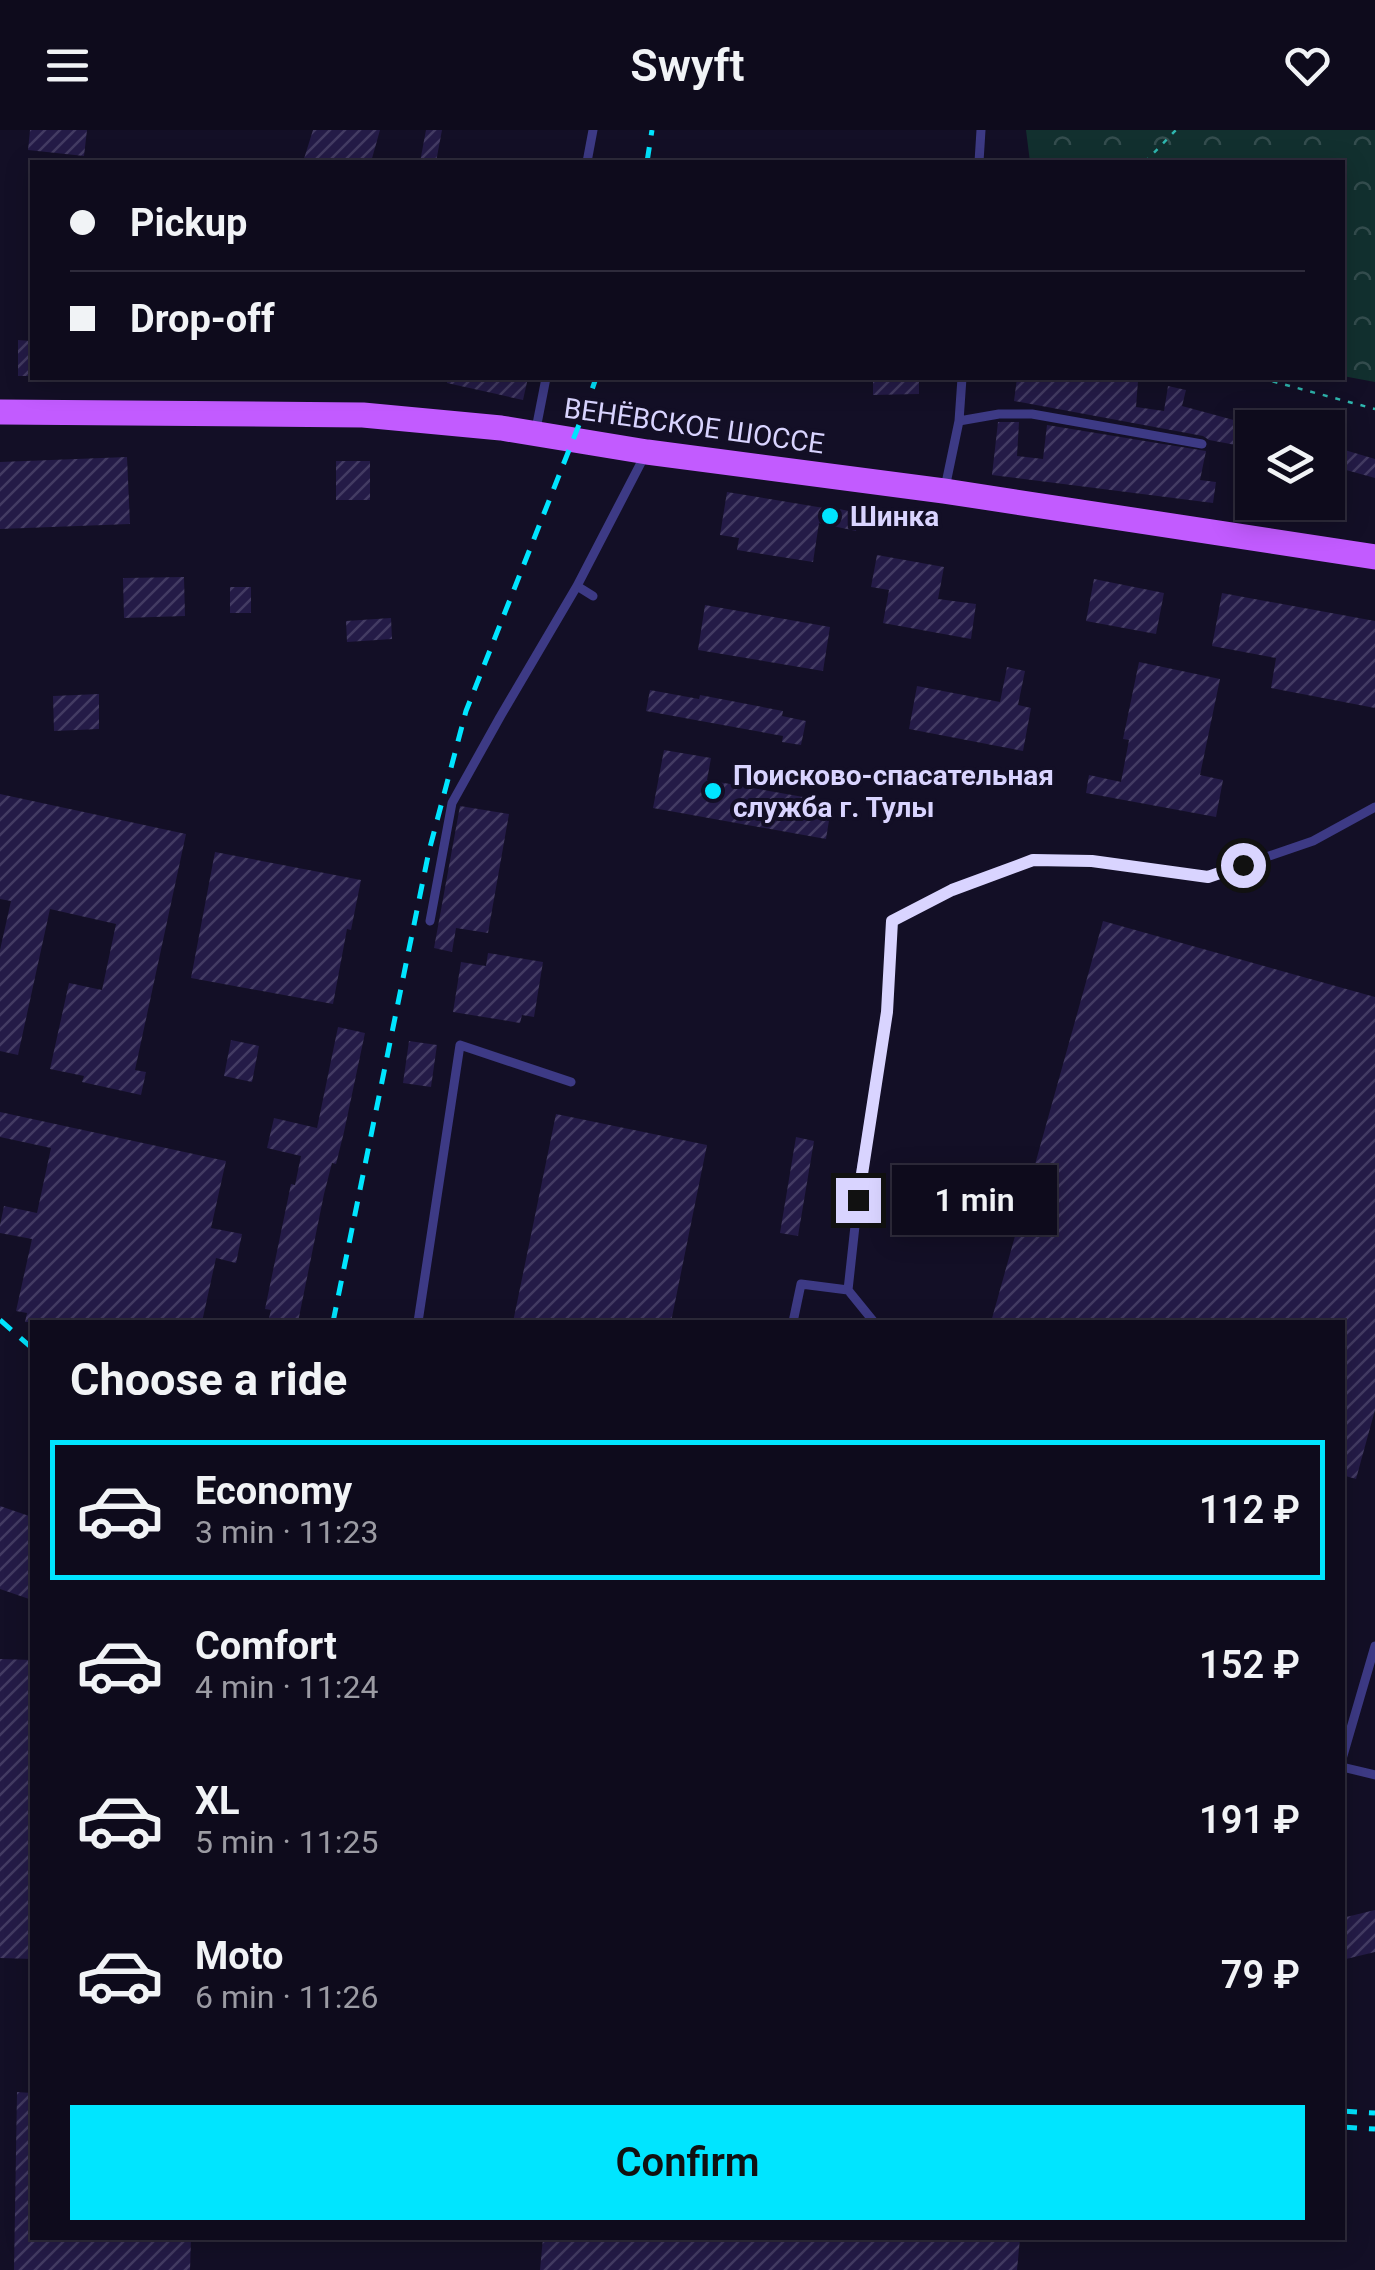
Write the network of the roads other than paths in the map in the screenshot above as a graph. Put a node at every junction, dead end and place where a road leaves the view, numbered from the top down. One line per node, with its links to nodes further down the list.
1 (593, 130): 3 (lane)
2 (981, 130): 4 (lane)
3 (587, 160)
4 (979, 160)
5 (546, 380): 9 (lane)
6 (962, 380): 8 (lane)
7 (0, 412): 9 (main road, ВЕНЁВСКОЕ ШОССЕ)
8 (959, 421): 10 (lane); 12 (lane)
9 (535, 432): 11 (main road, ВЕНЁВСКОЕ ШОССЕ)
10 (1202, 444)
11 (647, 452): 12 (main road, ВЕНЁВСКОЕ ШОССЕ); 14 (lane)
12 (944, 491): 13 (main road, ВЕНЁВСКОЕ ШОССЕ)
13 (1375, 557)
14 (577, 586): 15 (lane); 17 (lane)
15 (593, 596)
16 (1375, 807): 19 (lane)
17 (430, 921)
18 (571, 1082): 20 (lane)
19 (848, 1290): 21 (lane); 22 (lane)
20 (418, 1320)
21 (793, 1320)
22 (872, 1320)
23 (1375, 1646): 24 (lane)
24 (1345, 1749)
25 (1345, 1768): 26 (lane)
26 (1375, 1775)

